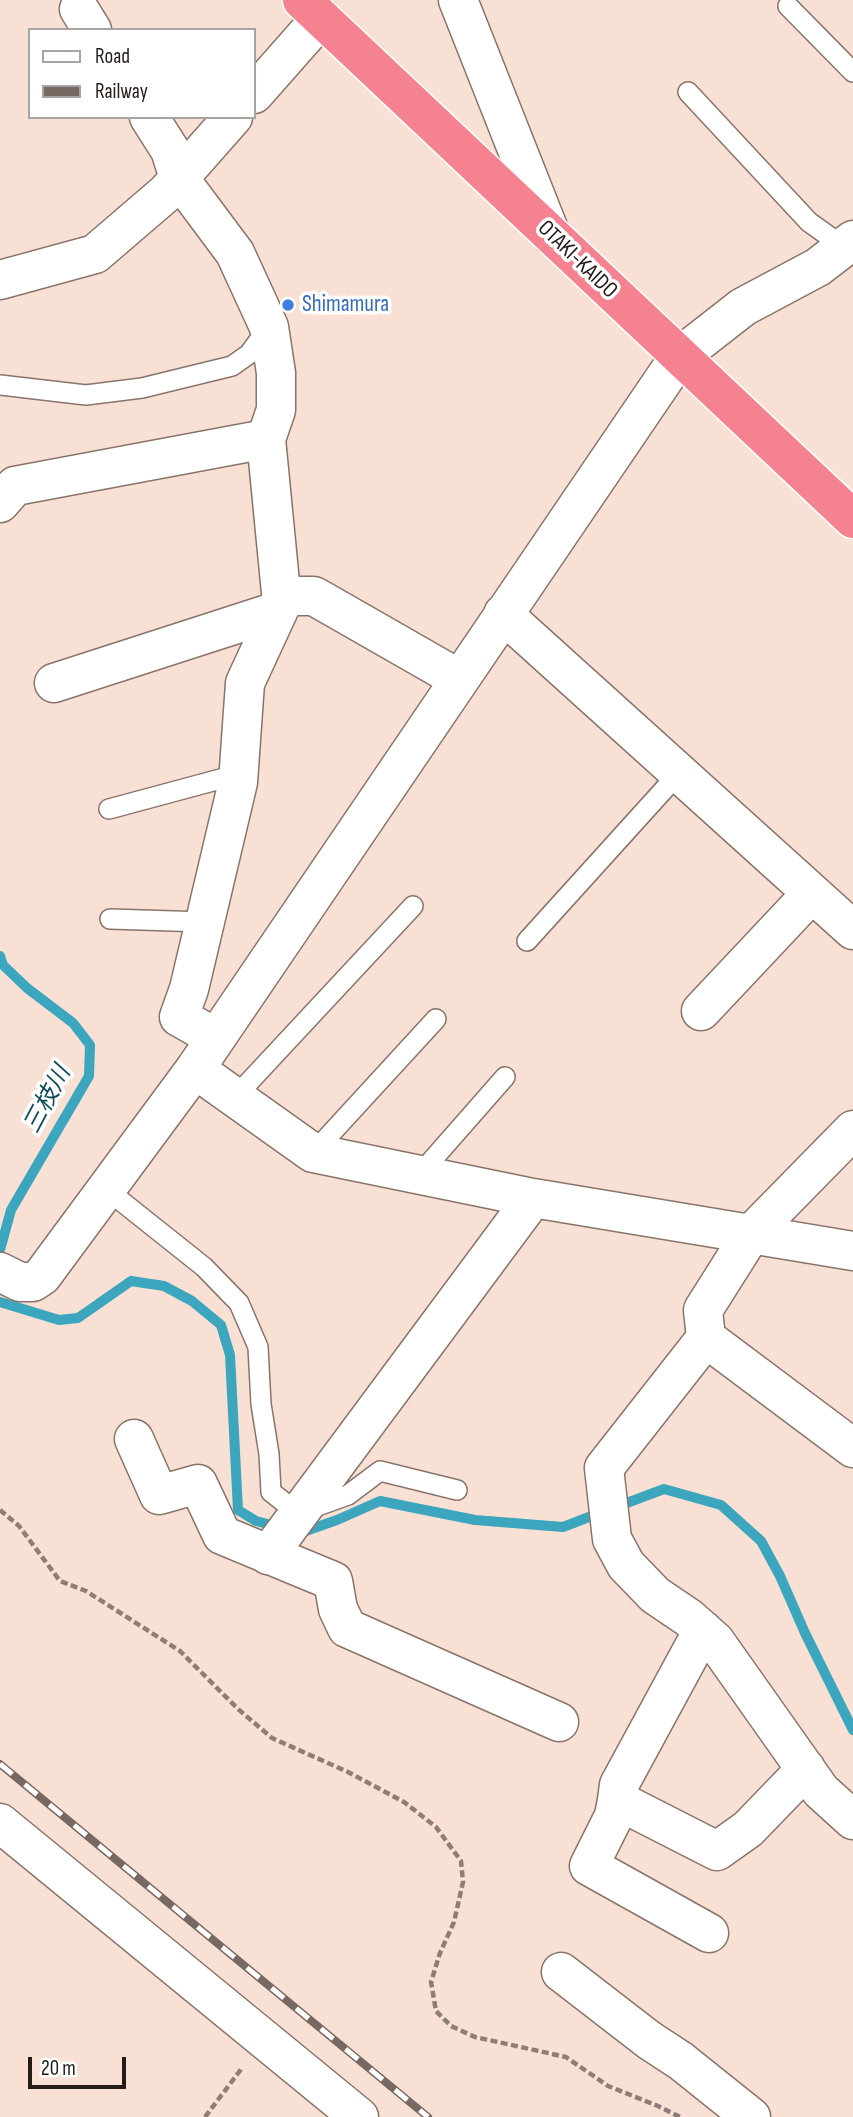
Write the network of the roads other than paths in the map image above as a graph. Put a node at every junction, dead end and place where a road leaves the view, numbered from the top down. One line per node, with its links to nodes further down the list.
1 (458, 0): 10 (street)
2 (788, 6): 4 (lane)
3 (311, 9): 5 (street); 10 (highway, OTAKI-KAIDO)
4 (853, 72)
5 (256, 91)
6 (688, 92): 11 (lane)
7 (150, 119): 9 (street)
8 (231, 119): 9 (street)
9 (179, 178): 12 (street); 13 (street)
10 (551, 234): 14 (highway, OTAKI-KAIDO)
11 (848, 244): 14 (street)
12 (0, 280)
13 (269, 327): 15 (lane); 16 (street)
14 (680, 357): 18 (highway, OTAKI-KAIDO); 20 (street)
15 (0, 385)
16 (266, 439): 17 (street); 19 (street)
17 (0, 503)
18 (853, 519)
19 (279, 604): 21 (street); 22 (street); 24 (street)
20 (503, 614): 21 (street); 23 (street)
21 (459, 679): 34 (street)
22 (54, 683)
23 (679, 773): 26 (street); 31 (lane)
24 (239, 774): 25 (lane); 29 (street)
25 (109, 808)
26 (812, 893): 30 (street); 32 (street)
27 (413, 906): 37 (lane)
28 (110, 919): 29 (lane)
29 (205, 922): 34 (street)
30 (853, 930)
31 (527, 941)
32 (701, 1011)
33 (436, 1019): 39 (lane)
34 (216, 1038): 35 (street)
35 (195, 1069): 37 (street); 41 (street)
36 (505, 1077): 40 (lane)
37 (234, 1097): 39 (street)
38 (853, 1130): 43 (street)
39 (313, 1153): 40 (street)
40 (419, 1175): 42 (street)
41 (106, 1189): 45 (street); 50 (lane)
42 (533, 1198): 43 (street); 50 (street)
43 (751, 1234): 44 (street); 46 (street)
44 (853, 1251)
45 (10, 1277)
46 (706, 1338): 48 (street); 52 (street)
47 (134, 1439): 51 (street)
48 (853, 1448)
49 (457, 1490): 50 (lane)
50 (298, 1513): 51 (street)
51 (268, 1555): 53 (street)
52 (703, 1630): 54 (street); 55 (street)
53 (559, 1722)
54 (806, 1769): 55 (street); 56 (street)
55 (617, 1800): 58 (street)
56 (853, 1820)
57 (0, 1823): 60 (street)
58 (709, 1933)
59 (561, 1972): 61 (street)
60 (359, 2117)
61 (751, 2117)

